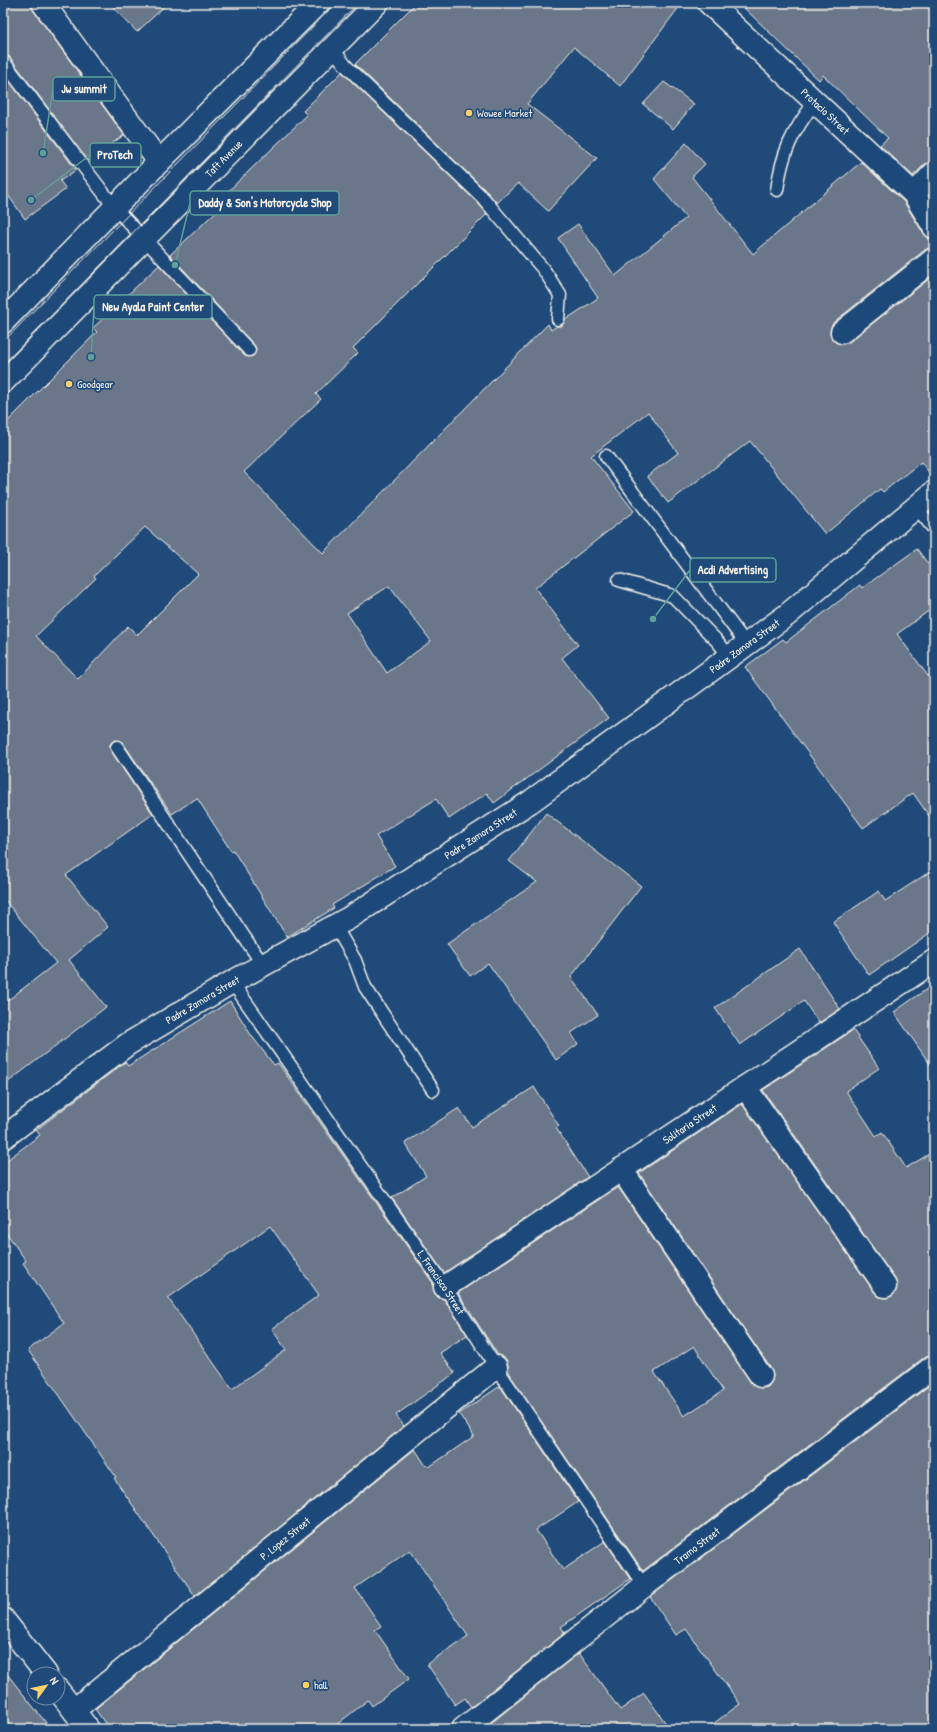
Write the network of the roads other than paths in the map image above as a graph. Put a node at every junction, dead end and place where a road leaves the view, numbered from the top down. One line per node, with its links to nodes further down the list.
1 (43, 3): 8 (street)
2 (318, 3): 8 (street)
3 (377, 3): 5 (street, Taft Avenue)
4 (709, 3): 7 (street, Protacio Street)
5 (332, 48): 14 (street, Taft Avenue); 16 (lane)
6 (3, 61): 12 (lane)
7 (816, 102): 10 (lane); 11 (street, Protacio Street)
8 (158, 162): 12 (street)
9 (934, 173): 11 (street)
10 (777, 190)
11 (914, 194): 13 (street, Protacio Street)
12 (115, 208): 14 (lane); 17 (street)
13 (934, 227)
14 (144, 239): 19 (lane); 20 (street, Taft Avenue)
15 (934, 260): 18 (street)
16 (558, 319)
17 (3, 322)
18 (842, 332)
19 (249, 350)
20 (3, 382)
21 (606, 456): 26 (lane)
22 (934, 492): 23 (street, Padre Zamora Street)
23 (916, 507): 24 (lane); 26 (street, Padre Zamora Street)
24 (934, 529)
25 (619, 580): 26 (lane)
26 (738, 651): 28 (street, Padre Zamora Street)
27 (117, 747): 30 (lane)
28 (334, 926): 30 (street, Padre Zamora Street); 33 (lane)
29 (934, 961): 32 (street, Solitaria Street)
30 (263, 965): 31 (street, Padre Zamora Street)
31 (232, 982): 34 (street, Padre Zamora Street); 37 (lane, L. Francisco Street)
32 (745, 1087): 35 (street, Solitaria Street); 36 (street)
33 (433, 1090)
34 (3, 1138)
35 (622, 1169): 37 (street, Solitaria Street); 40 (street)
36 (885, 1286)
37 (445, 1287): 39 (lane, L. Francisco Street)
38 (934, 1366): 41 (street, Tramo Street)
39 (496, 1367): 41 (lane, L. Francisco Street); 45 (street, P. Lopez Street)
40 (761, 1376)
41 (644, 1586): 47 (street, Tramo Street)
42 (3, 1619): 43 (street)
43 (40, 1666)
44 (66, 1700): 45 (street)
45 (74, 1710): 46 (street)
46 (88, 1729)
47 (463, 1729)

